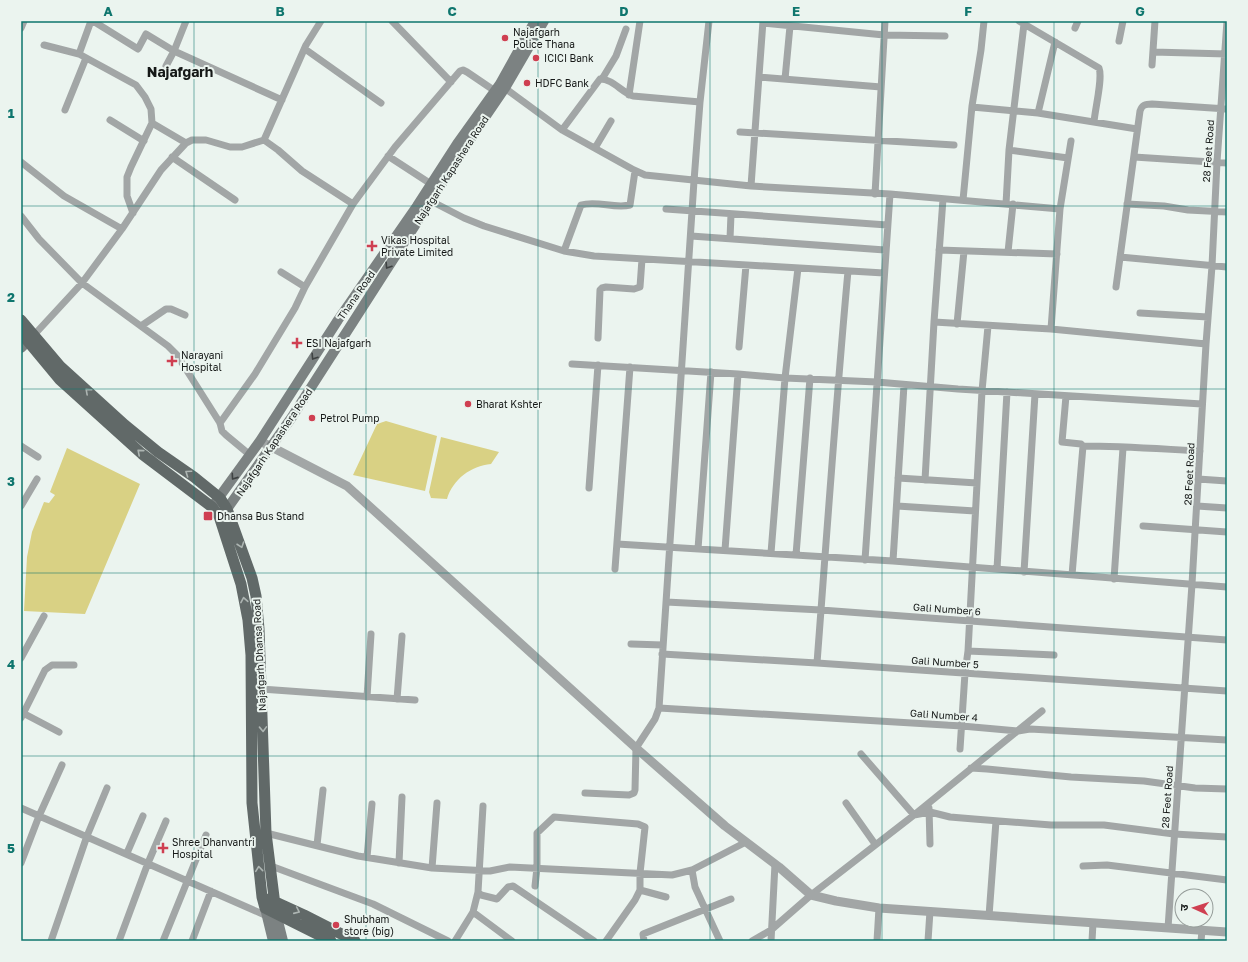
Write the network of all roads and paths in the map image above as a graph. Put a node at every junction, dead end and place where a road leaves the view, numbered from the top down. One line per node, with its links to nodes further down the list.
1 (24, 21): 19 (street)
2 (92, 21): 27 (street); 29 (street)
3 (186, 21): 27 (street)
4 (320, 21): 26 (street)
5 (392, 21): 37 (street)
6 (535, 21): 39 (main road, Thana Road)
7 (544, 21): 39 (main road, Najafgarh Kapashera Road)
8 (640, 21): 40 (street)
9 (709, 21): 42 (street)
10 (884, 21): 21 (street)
11 (984, 21): 44 (street)
12 (1123, 21): 23 (street)
13 (1155, 21): 28 (street)
14 (1227, 21): 30 (street, 28 Feet Road)
15 (763, 22): 18 (street); 34 (street)
16 (1022, 22): 24 (street); 47 (street)
17 (811, 24): 18 (street); 21 (street)
18 (790, 26): 36 (street)
19 (21, 28)
20 (626, 30): 35 (street)
21 (884, 35): 22 (street); 38 (street)
22 (945, 36)
23 (1119, 41)
24 (1055, 42): 48 (street); 51 (street)
25 (44, 45): 29 (street)
26 (304, 49): 41 (street); 43 (street)
27 (174, 51): 33 (street); 41 (street)
28 (1153, 52): 30 (street); 32 (street)
29 (79, 54): 31 (street)
30 (1226, 54): 45 (street, 28 Feet Road)
31 (86, 58): 46 (street); 52 (street)
32 (1152, 65)
33 (166, 66)
34 (759, 77): 36 (street); 56 (street)
35 (602, 79): 40 (street); 54 (street)
36 (785, 80): 38 (street)
37 (450, 82): 39 (street); 65 (street)
38 (881, 87): 59 (street)
39 (500, 88): 54 (street); 74 (main road, Thana Road); 81 (main road, Najafgarh Kapashera Road)
40 (629, 95): 42 (street)
41 (282, 100): 57 (street)
42 (700, 102): 73 (street)
43 (381, 103)
44 (972, 107): 47 (street); 80 (street)
45 (1224, 109): 53 (street); 70 (street, 28 Feet Road)
46 (65, 110)
47 (1013, 110): 48 (street); 64 (street)
48 (1038, 113): 51 (street)
49 (110, 120): 58 (street)
50 (611, 121): 63 (street)
51 (1094, 122): 53 (street)
52 (152, 123): 58 (street); 61 (street)
53 (1137, 129): 67 (street)
54 (562, 130): 63 (street)
55 (740, 132): 56 (street)
56 (754, 133): 59 (street); 75 (street)
57 (264, 140): 61 (street); 82 (street)
58 (144, 141): 90 (street)
59 (878, 141): 62 (street); 76 (street)
60 (1071, 141): 68 (street)
61 (186, 143): 66 (street)
62 (954, 146)
63 (595, 148): 72 (street)
64 (1009, 150): 68 (street); 83 (street)
65 (388, 156): 74 (street); 82 (street)
66 (172, 157): 79 (street); 90 (street)
67 (1134, 157): 70 (street); 84 (street)
68 (1068, 158): 86 (street)
69 (21, 162): 94 (street)
70 (1216, 162): 71 (street); 88 (street, 28 Feet Road)
71 (1227, 163)
72 (635, 171): 73 (street); 99 (street)
73 (694, 181): 75 (street); 87 (street)
74 (431, 184): 147 (main road, Thana Road, one-way to 147)
75 (751, 186): 76 (street)
76 (875, 194): 77 (street)
77 (890, 194): 78 (street); 93 (street)
78 (943, 199): 80 (street); 98 (street)
79 (235, 200)
80 (963, 200): 83 (street)
81 (431, 201): 99 (street); 148 (main road, Najafgarh Kapashera Road, one-way to 148)
82 (353, 204): 114 (street)
83 (1010, 204): 86 (street); 101 (street)
84 (1127, 204): 88 (street); 103 (street)
85 (666, 209): 87 (street)
86 (1060, 209): 102 (street)
87 (692, 211): 91 (street); 95 (street)
88 (1214, 211): 89 (street); 107 (street, 28 Feet Road)
89 (1227, 212)
90 (133, 213): 94 (street)
91 (731, 214): 93 (street); 96 (street)
92 (21, 216): 113 (street)
93 (887, 225): 97 (street)
94 (122, 229): 113 (street)
95 (691, 236): 96 (street); 105 (street)
96 (730, 239): 97 (street)
97 (886, 250): 112 (street)
98 (939, 250): 100 (street); 120 (street)
99 (564, 251): 104 (street)
100 (964, 251): 101 (street); 121 (street)
101 (1008, 252): 102 (street)
102 (1057, 254): 124 (street)
103 (1120, 257): 107 (street); 115 (street)
104 (642, 259): 105 (street); 125 (street)
105 (689, 263): 106 (street); 132 (street)
106 (746, 265): 109 (street); 128 (street)
107 (1212, 266): 108 (street); 118 (street, 28 Feet Road)
108 (1227, 267)
109 (798, 268): 110 (street); 135 (street)
110 (848, 271): 112 (street); 137 (street)
111 (281, 272): 114 (street)
112 (884, 272): 138 (street)
113 (82, 283): 122 (street); 126 (street)
114 (305, 287): 146 (street)
115 (1116, 287)
116 (1140, 313): 118 (street)
117 (185, 315): 122 (street)
118 (1208, 317): 127 (street, 28 Feet Road)
119 (21, 320): 126 (main road, Najafgarh Dhansa Road)
120 (934, 322): 121 (street); 140 (street)
121 (957, 324): 123 (street)
122 (141, 326): 146 (street)
123 (988, 326): 124 (street); 141 (street)
124 (1051, 329): 127 (street)
125 (598, 338)
126 (26, 339): 162 (main road, Najafgarh Dhansa Road, one-way to 126); 167 (main road, one-way to 126)
127 (1206, 344): 145 (street, 28 Feet Road)
128 (739, 347)
129 (572, 364): 130 (street)
130 (598, 365): 131 (street); 161 (street)
131 (630, 367): 132 (street); 172 (street)
132 (681, 370): 133 (street); 173 (street)
133 (711, 372): 134 (street); 174 (street)
134 (738, 374): 135 (street); 175 (street)
135 (785, 378): 136 (street); 176 (street)
136 (810, 378): 137 (street); 177 (street)
137 (838, 380): 138 (street); 178 (street)
138 (877, 382): 139 (street); 179 (street)
139 (904, 385): 140 (street); 155 (street)
140 (930, 387): 141 (street); 158 (street)
141 (982, 390): 142 (street); 160 (street)
142 (1007, 392): 143 (street); 183 (street)
143 (1035, 394): 144 (street); 184 (street)
144 (1066, 396): 145 (street); 149 (street)
145 (1202, 404): 152 (street, 28 Feet Road)
146 (220, 423): 153 (street)
147 (260, 441): 148 (street); 153 (main road, Thana Road)
148 (272, 446): 167 (main road, Najafgarh Kapashera Road); 222 (street)
149 (1083, 446): 151 (street); 185 (street)
150 (21, 447): 154 (street)
151 (1123, 448): 152 (street); 186 (street)
152 (1200, 451): 157 (street, 28 Feet Road)
153 (250, 455): 162 (main road, Thana Road, one-way to 162)
154 (38, 457)
155 (898, 478): 158 (street); 164 (street)
156 (37, 479): 163 (street)
157 (1198, 479): 159 (street); 165 (street, 28 Feet Road)
158 (925, 480): 160 (street)
159 (1227, 481)
160 (977, 483): 168 (street)
161 (589, 488)
162 (220, 498): 167 (main road, Najafgarh Dhansa Road)
163 (21, 506)
164 (897, 506): 168 (street); 180 (street)
165 (1197, 506): 166 (street); 170 (street, 28 Feet Road)
166 (1227, 508)
167 (218, 511): 206 (main road, Najafgarh Dhansa Road, one-way to 206); 279 (main road, Najafgarh Dhansa Road, one-way to 167)
168 (975, 511): 181 (street)
169 (1143, 526): 170 (street)
170 (1196, 530): 171 (street); 187 (street, 28 Feet Road)
171 (1227, 532)
172 (617, 544): 173 (street); 182 (street)
173 (669, 547): 174 (street); 189 (street)
174 (698, 549): 175 (street)
175 (725, 550): 176 (street)
176 (771, 554): 177 (street)
177 (796, 555): 178 (street)
178 (826, 557): 179 (street); 190 (street)
179 (865, 560): 180 (street)
180 (893, 562): 181 (street)
181 (972, 567): 183 (street); 192 (street)
182 (615, 569)
183 (998, 570): 184 (street)
184 (1024, 572): 185 (street)
185 (1072, 575): 186 (street)
186 (1114, 579): 187 (street)
187 (1192, 584): 188 (street); 195 (street, 28 Feet Road)
188 (1227, 587)
189 (666, 602): 190 (street, Gali Number 6); 198 (street)
190 (821, 610): 192 (street, Gali Number 6); 203 (street)
191 (44, 616): 202 (street)
192 (969, 621): 195 (street, Gali Number 6); 199 (street)
193 (371, 634): 209 (street)
194 (402, 636): 210 (street)
195 (1189, 637): 196 (street, Gali Number 6); 207 (street, 28 Feet Road)
196 (1227, 640)
197 (631, 644): 198 (street)
198 (663, 645): 200 (street)
199 (968, 651): 201 (street); 205 (street)
200 (662, 654): 203 (street, Gali Number 5); 212 (street)
201 (1054, 655)
202 (21, 658)
203 (817, 663): 205 (street, Gali Number 5)
204 (74, 665): 214 (street)
205 (965, 673): 207 (street, Gali Number 5); 216 (street)
206 (261, 689): 209 (street); 245 (main road, Najafgarh Dhansa Road, one-way to 245)
207 (1185, 689): 208 (street, Gali Number 5); 220 (street, 28 Feet Road)
208 (1227, 691)
209 (367, 697): 210 (street)
210 (397, 699): 211 (street)
211 (415, 700)
212 (659, 708): 216 (street, Gali Number 4); 222 (street)
213 (1042, 711): 215 (street)
214 (22, 714): 219 (street)
215 (1031, 720): 217 (street); 218 (street)
216 (962, 726): 218 (street, Gali Number 4); 223 (street)
217 (1030, 729): 218 (street, Gali Number 4); 220 (street, Gali Number 4)
218 (1018, 731): 226 (street)
219 (59, 732)
220 (1181, 737): 221 (street, Gali Number 4); 227 (street, 28 Feet Road)
221 (1227, 740)
222 (636, 748): 231 (street); 250 (street)
223 (960, 749)
224 (861, 754): 240 (street)
225 (62, 765): 241 (street)
226 (971, 768): 227 (street); 235 (street)
227 (1178, 785): 229 (street); 246 (street, 28 Feet Road)
228 (107, 788): 248 (street)
229 (1227, 789)
230 (323, 790): 253 (street)
231 (585, 793)
232 (402, 797): 256 (street)
233 (437, 803): 262 (street)
234 (846, 803): 251 (street)
235 (929, 803): 239 (street); 240 (street)
236 (372, 804): 255 (street)
237 (483, 806): 264 (street)
238 (21, 808): 241 (street)
239 (930, 812): 240 (street); 244 (street); 252 (street)
240 (914, 815): 251 (street)
241 (39, 816): 248 (street); 257 (street)
242 (143, 816): 254 (street)
243 (166, 821): 258 (street)
244 (996, 821): 246 (street); 282 (street)
245 (266, 833): 253 (street); 260 (main road, Najafgarh Dhansa Road)
246 (1174, 834): 249 (street); 267 (street, 28 Feet Road)
247 (206, 835): 268 (street)
248 (87, 836): 254 (street); 288 (street)
249 (1227, 837)
250 (746, 842): 259 (street); 265 (street)
251 (876, 844): 274 (street)
252 (930, 844)
253 (317, 845): 255 (street)
254 (127, 853): 258 (street)
255 (367, 857): 256 (street)
256 (399, 862): 262 (street)
257 (21, 863)
258 (148, 863): 268 (street); 289 (street)
259 (775, 864): 274 (street); 285 (street)
260 (271, 866): 279 (main road, Najafgarh Dhansa Road); 296 (street)
261 (1083, 866): 267 (street)
262 (432, 868): 264 (street)
263 (537, 868): 264 (street); 266 (street); 266 (street); 270 (street)
264 (480, 870): 273 (street)
265 (692, 870): 266 (street); 278 (street)
266 (640, 873): 271 (street)
267 (1172, 874): 269 (street); 284 (street, 28 Feet Road)
268 (187, 880): 272 (street); 290 (street)
269 (1227, 880)
270 (535, 886)
271 (640, 890): 275 (street); 300 (street)
272 (211, 891): 279 (street); 291 (street)
273 (478, 892): 281 (street); 299 (street)
274 (811, 895): 277 (street); 285 (street)
275 (666, 897)
276 (731, 899): 278 (street)
277 (879, 908): 280 (street); 305 (street)
278 (704, 909): 301 (street); 302 (street)
279 (271, 910): 292 (main road, Najafgarh Dhansa Road); 293 (main road, Najafgarh Dhansa Road); 294 (main road); 295 (main road, one-way to 295)
280 (930, 911): 282 (street); 306 (street)
281 (473, 912): 297 (street); 298 (street)
282 (989, 916): 283 (street)
283 (1093, 923): 284 (street); 307 (street)
284 (1168, 928): 286 (street)
285 (770, 930): 303 (street); 304 (street)
286 (1202, 931): 287 (street); 308 (street)
287 (1227, 932)
288 (51, 941)
289 (119, 941)
290 (163, 941)
291 (192, 941)
292 (273, 941)
293 (283, 941)
294 (331, 941)
295 (355, 941)
296 (448, 941)
297 (455, 941)
298 (512, 941)
299 (594, 941)
300 (606, 941)
301 (644, 941)
302 (720, 941)
303 (752, 941)
304 (771, 941)
305 (877, 941)
306 (928, 941)
307 (1092, 941)
308 (1201, 941)

